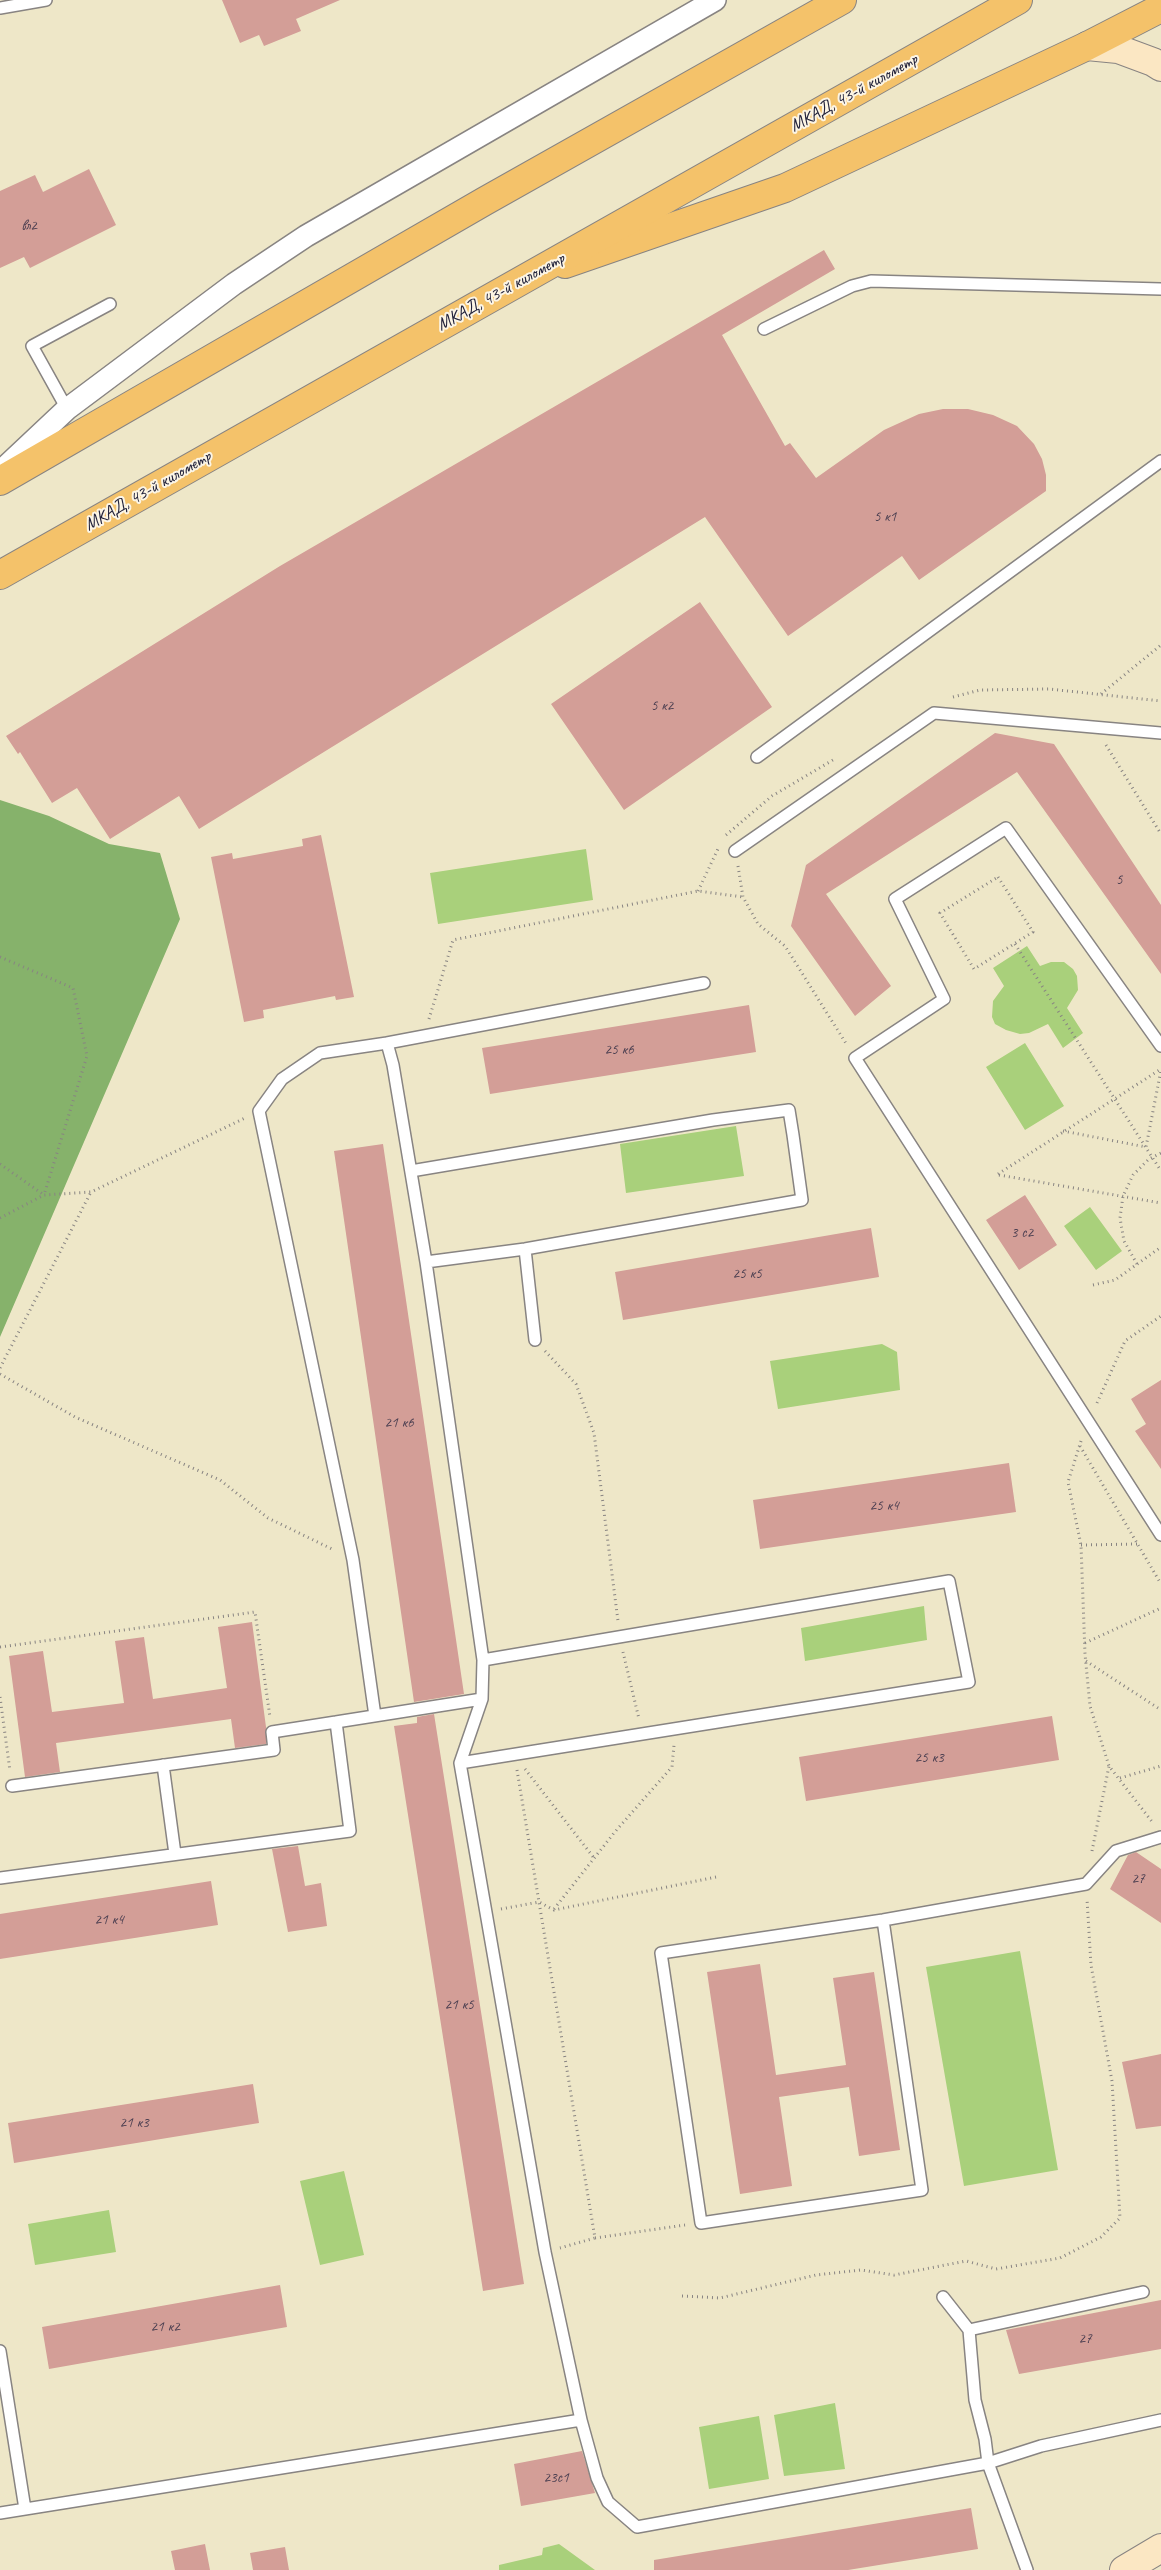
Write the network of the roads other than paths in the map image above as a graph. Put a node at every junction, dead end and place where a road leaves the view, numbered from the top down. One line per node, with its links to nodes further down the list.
1 (46, 0): 5 (lane)
2 (715, 0): 13 (street)
3 (842, 0): 16 (main road)
4 (1010, 5): 9 (main road, МКАД, 43-й километр)
5 (0, 8)
6 (1161, 8): 7 (main road)
7 (1087, 46): 8 (street); 9 (main road)
8 (1161, 67)
9 (528, 276): 17 (main road, МКАД, 43-й километр)
10 (1161, 289): 12 (lane)
11 (110, 304): 13 (lane)
12 (764, 329)
13 (67, 409): 15 (street)
14 (1161, 460): 19 (lane)
15 (0, 472)
16 (0, 481)
17 (0, 575)
18 (1161, 733): 20 (lane)
19 (757, 757)
20 (735, 851)
21 (704, 984): 22 (lane)
22 (387, 1043): 24 (lane); 31 (lane)
23 (1161, 1046): 28 (lane)
24 (411, 1170): 25 (lane); 26 (lane)
25 (524, 1249): 26 (lane); 27 (lane)
26 (426, 1262): 29 (lane)
27 (534, 1340)
28 (1161, 1534)
29 (483, 1660): 30 (lane); 33 (lane)
30 (482, 1699): 31 (lane); 33 (lane)
31 (375, 1716): 32 (lane)
32 (336, 1722): 34 (lane); 37 (lane)
33 (460, 1763): 44 (lane)
34 (163, 1765): 35 (lane); 37 (lane)
35 (12, 1786)
36 (1161, 1837): 39 (lane)
37 (175, 1854): 38 (lane)
38 (0, 1878)
39 (883, 1920): 39 (lane)
40 (1143, 2292): 42 (lane)
41 (943, 2297): 42 (lane)
42 (969, 2330): 46 (lane)
43 (0, 2351): 47 (lane)
44 (581, 2420): 46 (lane); 47 (lane)
45 (1161, 2420): 46 (lane)
46 (988, 2463): 50 (lane)
47 (25, 2509): 48 (lane)
48 (0, 2513)
49 (1161, 2548): 51 (street)
50 (1026, 2570)
51 (1124, 2570)

